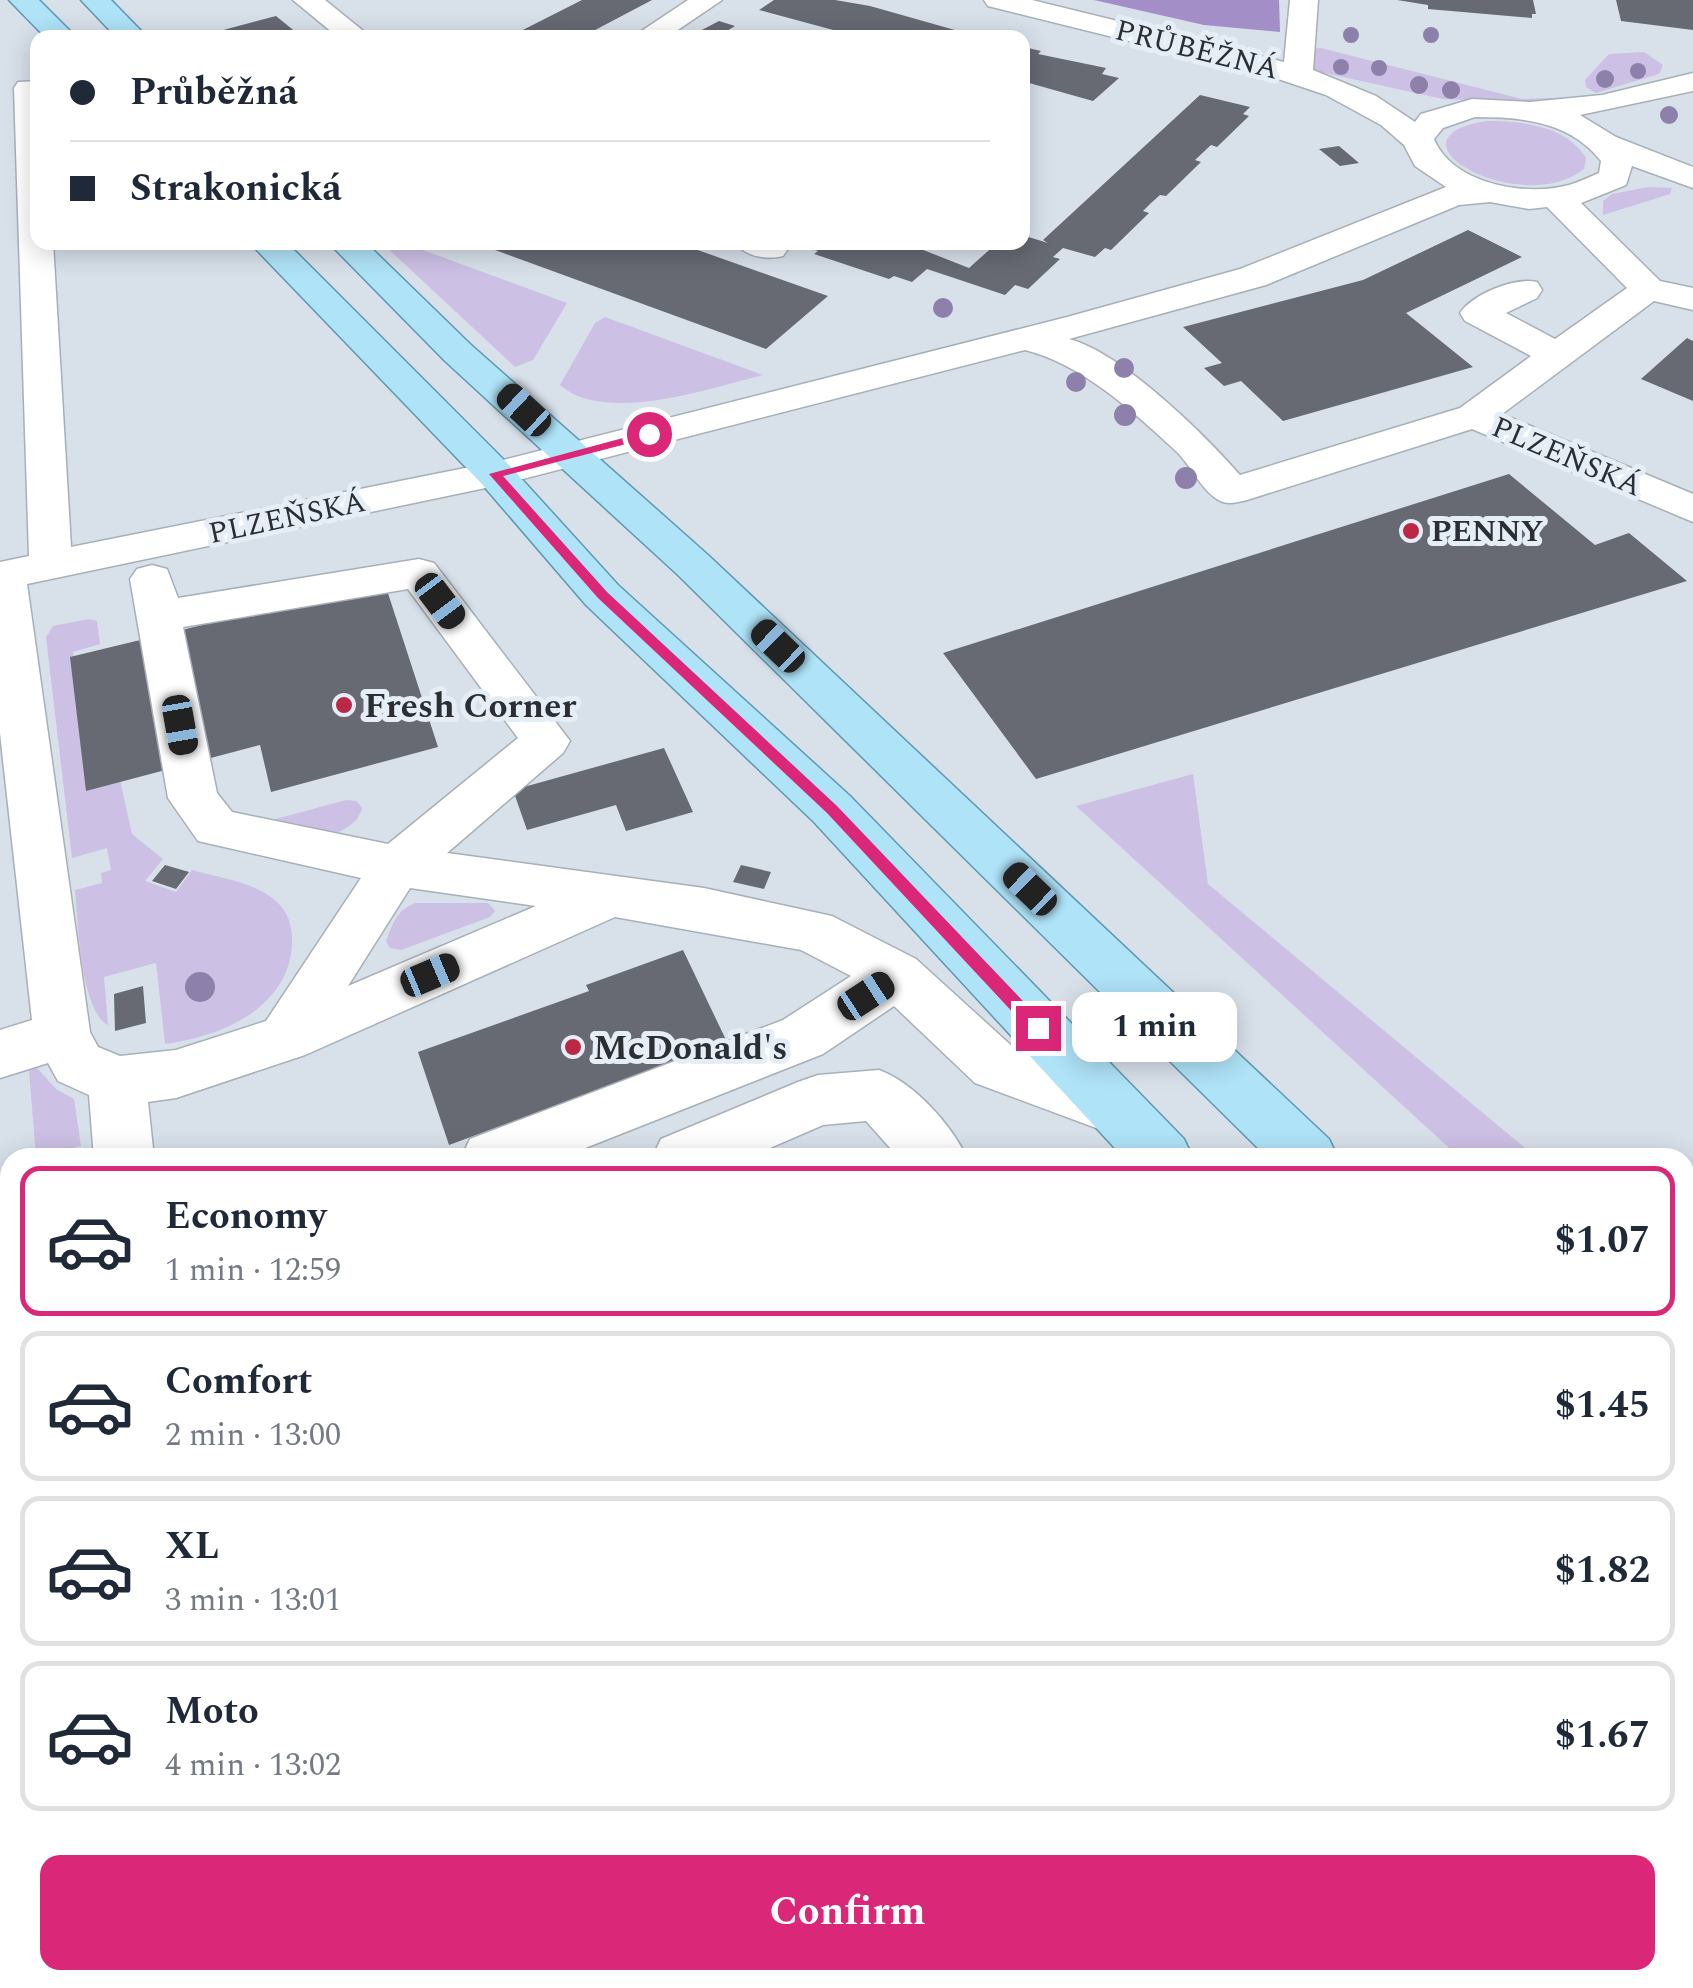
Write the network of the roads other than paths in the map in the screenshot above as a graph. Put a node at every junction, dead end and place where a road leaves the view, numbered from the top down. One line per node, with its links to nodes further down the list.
1 (23, 0): 7 (main road)
2 (95, 0): 8 (main road)
3 (308, 0): 9 (street)
4 (708, 0): 10 (street)
5 (998, 0): 11 (street, PRŮBĚŽNÁ)
6 (1304, 6): 11 (street)
7 (55, 30)
8 (126, 30)
9 (347, 30)
10 (658, 30)
11 (1298, 74): 14 (street, PRŮBĚŽNÁ)
12 (1693, 82): 17 (street)
13 (29, 88): 16 (street)
14 (1337, 88): 15 (street, PRŮBĚŽNÁ); 18 (street, PRŮBĚŽNÁ)
15 (1472, 108): 17 (street, PRŮBĚŽNÁ); 18 (street)
16 (30, 109)
17 (1604, 140): 19 (street); 21 (street)
18 (1418, 145): 20 (street, PRŮBĚŽNÁ); 25 (street)
19 (1687, 177)
20 (1488, 193): 21 (street); 25 (street)
21 (1558, 200): 28 (street)
22 (37, 250): 26 (street)
23 (274, 250): 35 (main road)
24 (353, 250): 34 (main road)
25 (1310, 254): 31 (street)
26 (38, 275): 27 (street); 38 (street)
27 (0, 282)
28 (1648, 289): 30 (street); 32 (street, PLZEŇSKÁ)
29 (1524, 290): 32 (street)
30 (1693, 299)
31 (1024, 340): 33 (street); 34 (street)
32 (1558, 355): 33 (street, PLZEŇSKÁ)
33 (1474, 416): 36 (street, PLZEŇSKÁ)
34 (572, 454): 35 (street, PLZEŇSKÁ); 55 (main road)
35 (495, 474): 37 (street, PLZEŇSKÁ); 49 (main road)
36 (1693, 509)
37 (146, 547): 38 (street, PLZEŇSKÁ); 39 (street)
38 (18, 573): 43 (street)
39 (160, 616): 40 (street); 40 (street)
40 (397, 866): 41 (street); 45 (street)
41 (611, 896): 42 (street); 45 (street)
42 (898, 976): 44 (street); 49 (street)
43 (62, 1035): 46 (street); 47 (street)
44 (802, 1036): 48 (street); 51 (street)
45 (285, 1038): 47 (street)
46 (0, 1054)
47 (117, 1082): 50 (street)
48 (818, 1100): 52 (street); 53 (street)
49 (1115, 1110): 54 (main road)
50 (123, 1148)
51 (516, 1148)
52 (705, 1148)
53 (928, 1148)
54 (1153, 1148)
55 (1298, 1148)

